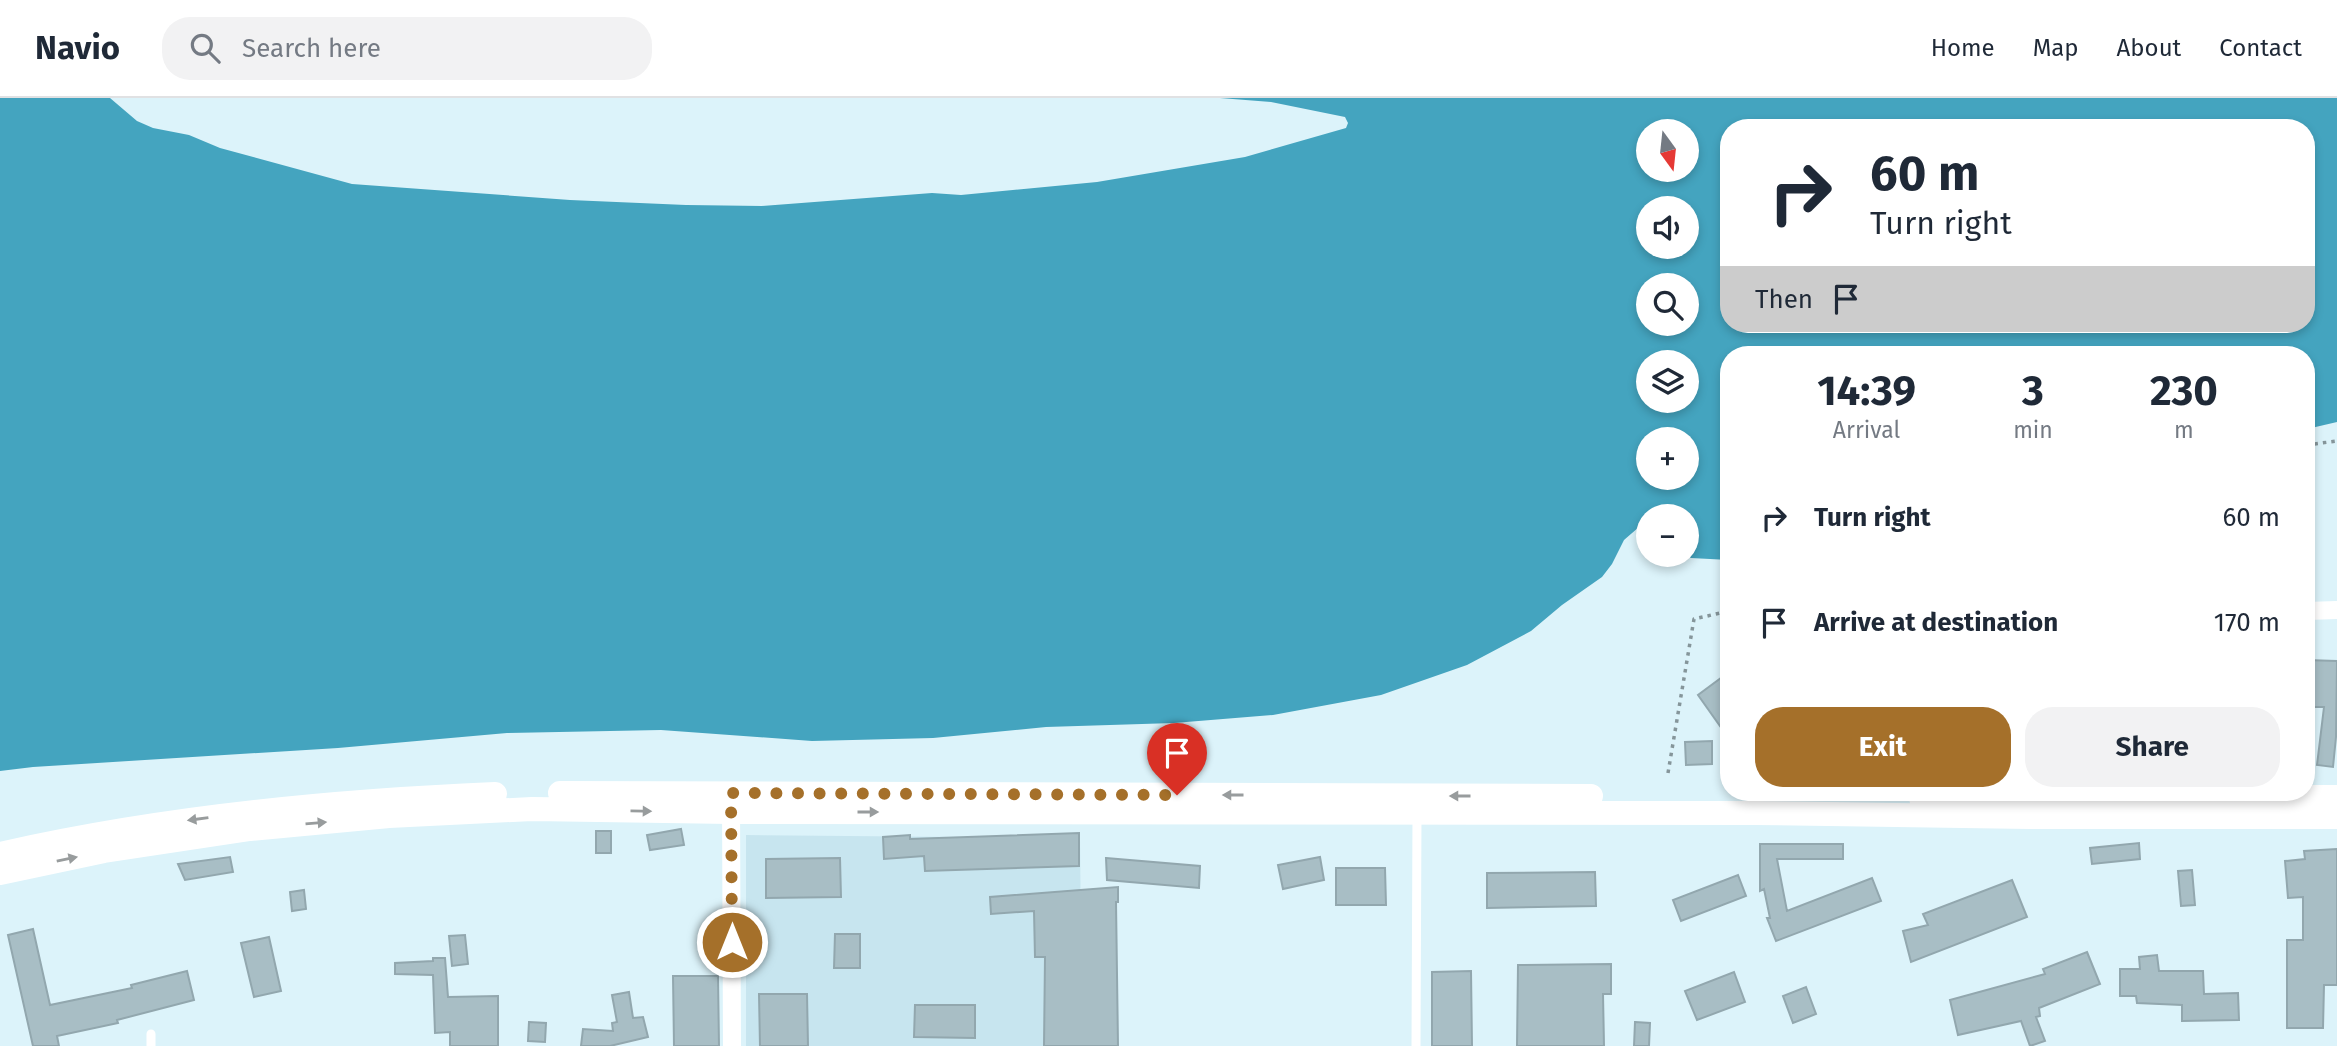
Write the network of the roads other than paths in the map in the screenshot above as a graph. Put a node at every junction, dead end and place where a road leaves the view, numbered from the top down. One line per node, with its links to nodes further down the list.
1 (2337, 610): 2 (street)
2 (2315, 611)
3 (2337, 797): 4 (main road)
4 (2315, 798)
5 (731, 802): 7 (main road); 9 (main road, one-way to 9); 10 (main road, one-way to 5); 13 (street)
6 (2263, 802): 7 (main road); 8 (main road)
7 (1417, 805): 14 (lane)
8 (2337, 817)
9 (0, 854)
10 (0, 873)
11 (151, 1034): 12 (lane)
12 (151, 1046)
13 (732, 1046)
14 (1416, 1046)

